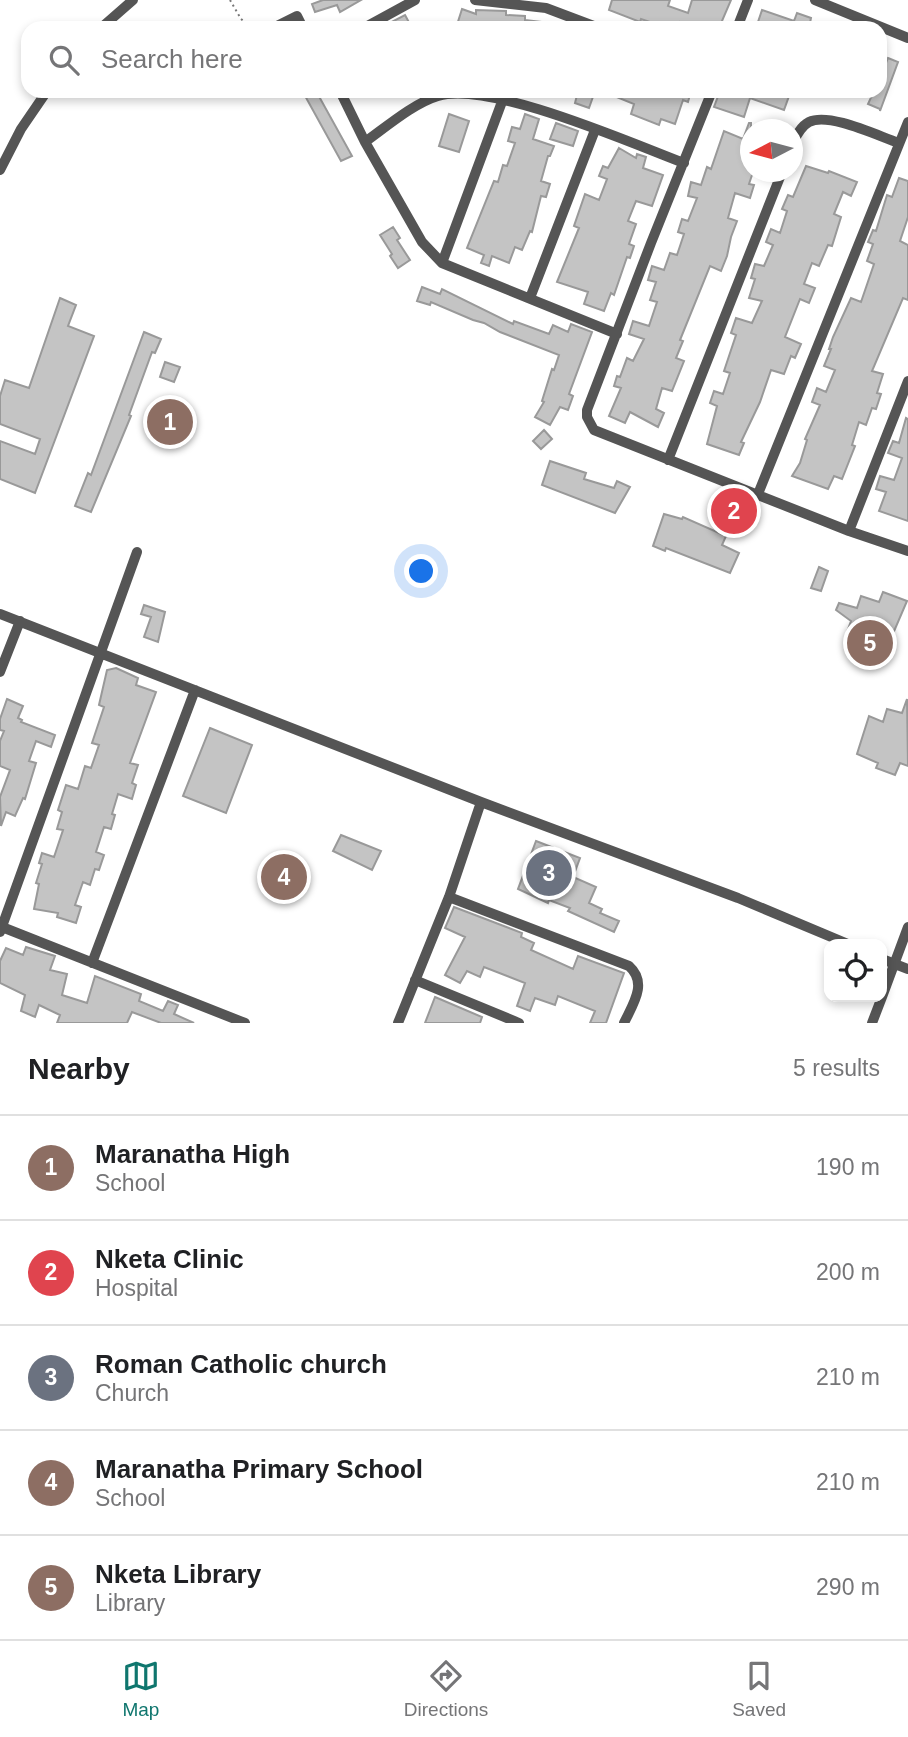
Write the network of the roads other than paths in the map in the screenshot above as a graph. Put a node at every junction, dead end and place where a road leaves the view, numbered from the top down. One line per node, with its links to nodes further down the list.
1 (133, 0): 6 (street)
2 (415, 0): 7 (street)
3 (475, 0): 8 (street)
4 (748, 0): 9 (street)
5 (815, 0): 10 (street)
6 (109, 21)
7 (377, 21)
8 (580, 21)
9 (740, 21)
10 (866, 21)
11 (887, 29): 12 (street)
12 (908, 38)
13 (42, 98): 25 (street)
14 (343, 98): 22 (street)
15 (433, 98): 22 (street)
16 (497, 98): 18 (street)
17 (709, 98): 24 (street)
18 (503, 99): 21 (street); 27 (street)
19 (908, 122): 23 (street)
20 (803, 128): 23 (street)
21 (595, 130): 24 (street); 28 (street)
22 (365, 142): 27 (street)
23 (899, 143): 32 (street)
24 (684, 163): 29 (street)
25 (0, 170)
26 (778, 182): 31 (street)
27 (442, 263): 28 (street)
28 (530, 298): 29 (street)
29 (617, 334): 31 (street)
30 (908, 381): 33 (street)
31 (668, 460): 32 (street)
32 (758, 494): 33 (street)
33 (849, 531): 34 (street)
34 (908, 551)
35 (137, 552): 38 (street)
36 (0, 614): 37 (street)
37 (20, 621): 38 (street); 39 (street)
38 (103, 652): 40 (street); 44 (street)
39 (0, 673)
40 (195, 690): 41 (street); 47 (street)
41 (481, 802): 42 (street); 45 (street)
42 (449, 897): 50 (street); 57 (street)
43 (908, 927): 48 (street)
44 (1, 930): 47 (street)
45 (836, 939)
46 (887, 961): 48 (street)
47 (92, 963): 54 (street)
48 (894, 964): 49 (street); 51 (street)
49 (908, 969)
50 (415, 980): 53 (street); 55 (street)
51 (887, 983)
52 (880, 1002): 58 (street)
53 (499, 1020): 56 (street)
54 (244, 1023)
55 (398, 1023)
56 (519, 1023)
57 (624, 1023)
58 (872, 1023)

